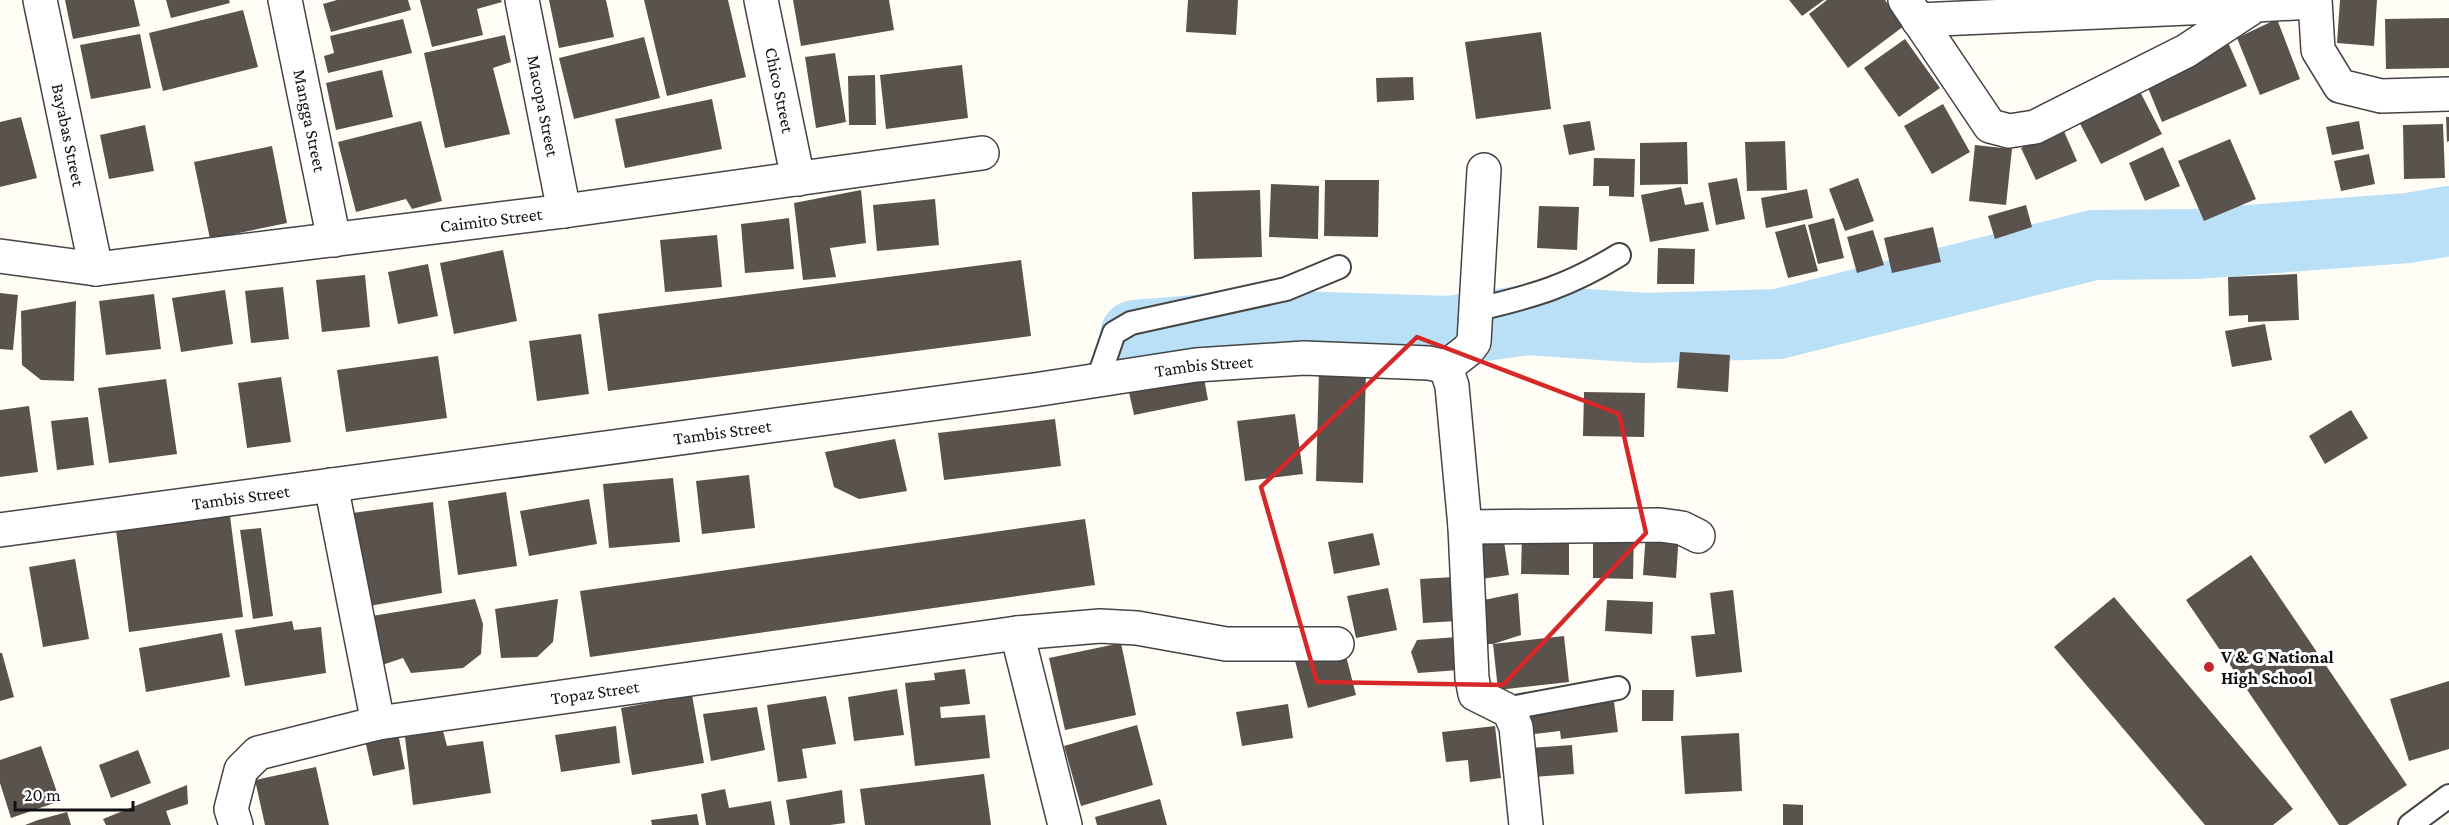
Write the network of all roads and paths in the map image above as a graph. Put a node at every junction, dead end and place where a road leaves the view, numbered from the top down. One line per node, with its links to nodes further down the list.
1 (40, 0): 17 (street, Bayabas Street)
2 (285, 0): 13 (street, Mangga Street)
3 (522, 0): 12 (street, Macopa Street)
4 (761, 0): 11 (street, Chico Street)
5 (2314, 1): 6 (street); 8 (street)
6 (2256, 5): 7 (street); 7 (street)
7 (1912, 10)
8 (2449, 94)
9 (981, 153): 11 (street, Caimito Street)
10 (1484, 170): 18 (street)
11 (798, 179): 12 (street, Caimito Street)
12 (564, 211): 13 (street, Caimito Street)
13 (334, 240): 17 (street, Caimito Street)
14 (1619, 255): 18 (lane)
15 (0, 256): 17 (street, Caimito Street)
16 (1339, 267): 20 (lane)
17 (96, 269)
18 (1478, 309): 19 (street)
19 (1446, 367): 20 (street, Tambis Street); 22 (street)
20 (1098, 379): 21 (street, Tambis Street)
21 (331, 485): 23 (street, Tambis Street); 29 (street)
22 (1465, 527): 24 (street); 28 (street)
23 (0, 530)
24 (1698, 536)
25 (1017, 633): 26 (street, Topaz Street); 29 (street, Topaz Street); 32 (street)
26 (1337, 644)
27 (1618, 688): 28 (lane)
28 (1505, 709): 33 (street)
29 (378, 723): 31 (street, Topaz Street)
30 (2449, 796): 34 (lane)
31 (236, 825)
32 (1065, 825)
33 (1527, 825)
34 (2410, 825)

